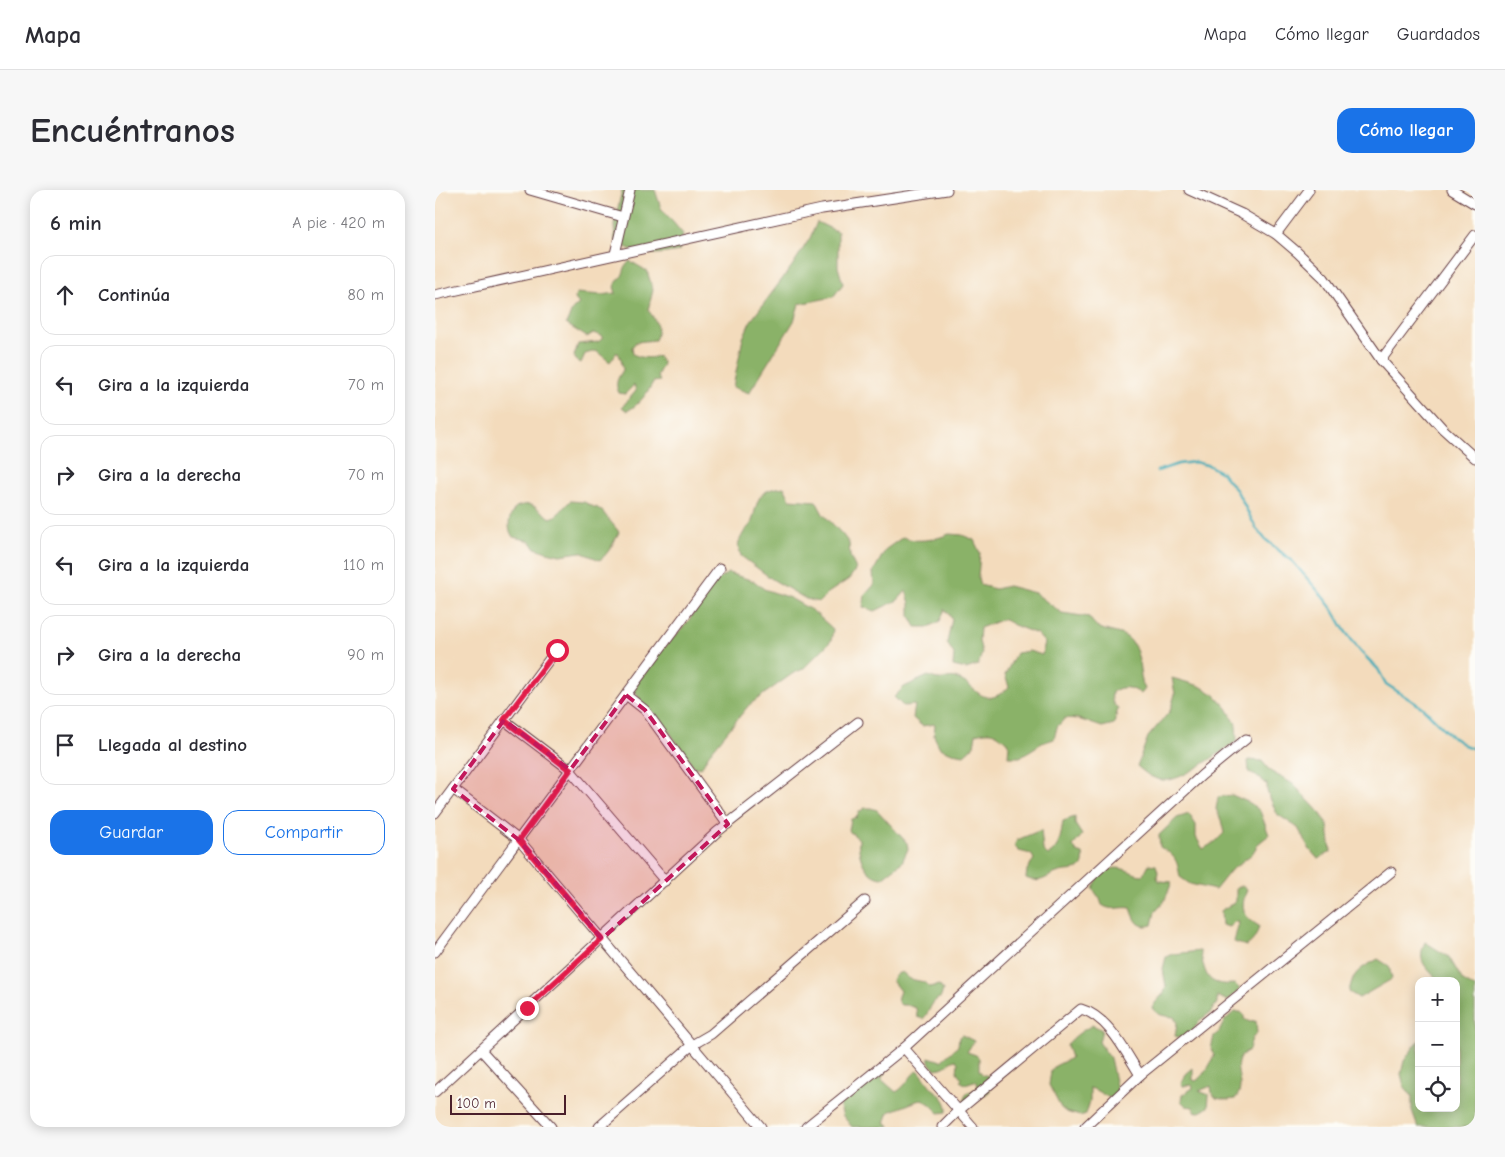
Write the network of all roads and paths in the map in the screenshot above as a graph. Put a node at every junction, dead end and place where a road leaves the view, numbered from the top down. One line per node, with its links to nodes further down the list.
1 (530, 190): 8 (street)
2 (630, 190): 8 (street)
3 (947, 190): 11 (street)
4 (1189, 190): 9 (street)
5 (1309, 190): 9 (street)
6 (1452, 190): 7 (street)
7 (1475, 204)
8 (623, 217): 11 (street)
9 (1276, 234): 13 (street)
10 (1475, 235): 13 (street)
11 (615, 254): 12 (street)
12 (435, 295)
13 (1381, 360): 14 (street)
14 (1475, 458)
15 (720, 568): 17 (street)
16 (557, 650): 18 (street)
17 (626, 695): 21 (street); 24 (street)
18 (504, 720): 21 (street); 22 (street)
19 (858, 722): 24 (street)
20 (1246, 739): 32 (street)
21 (570, 770): 25 (street); 27 (street)
22 (453, 790): 23 (street); 25 (street)
23 (435, 813)
24 (728, 824): 27 (street)
25 (519, 840): 29 (street); 30 (street)
26 (1391, 872): 34 (street)
27 (665, 881): 29 (street)
28 (865, 901): 31 (street)
29 (602, 939): 31 (street); 33 (street)
30 (435, 952)
31 (692, 1045): 38 (street); 39 (street)
32 (904, 1048): 36 (street); 40 (street)
33 (481, 1050): 35 (street); 37 (street)
34 (1141, 1075): 36 (street); 43 (street)
35 (435, 1092)
36 (958, 1111): 41 (street); 42 (street)
37 (551, 1127)
38 (599, 1127)
39 (761, 1127)
40 (806, 1127)
41 (942, 1127)
42 (973, 1127)
43 (1085, 1127)

